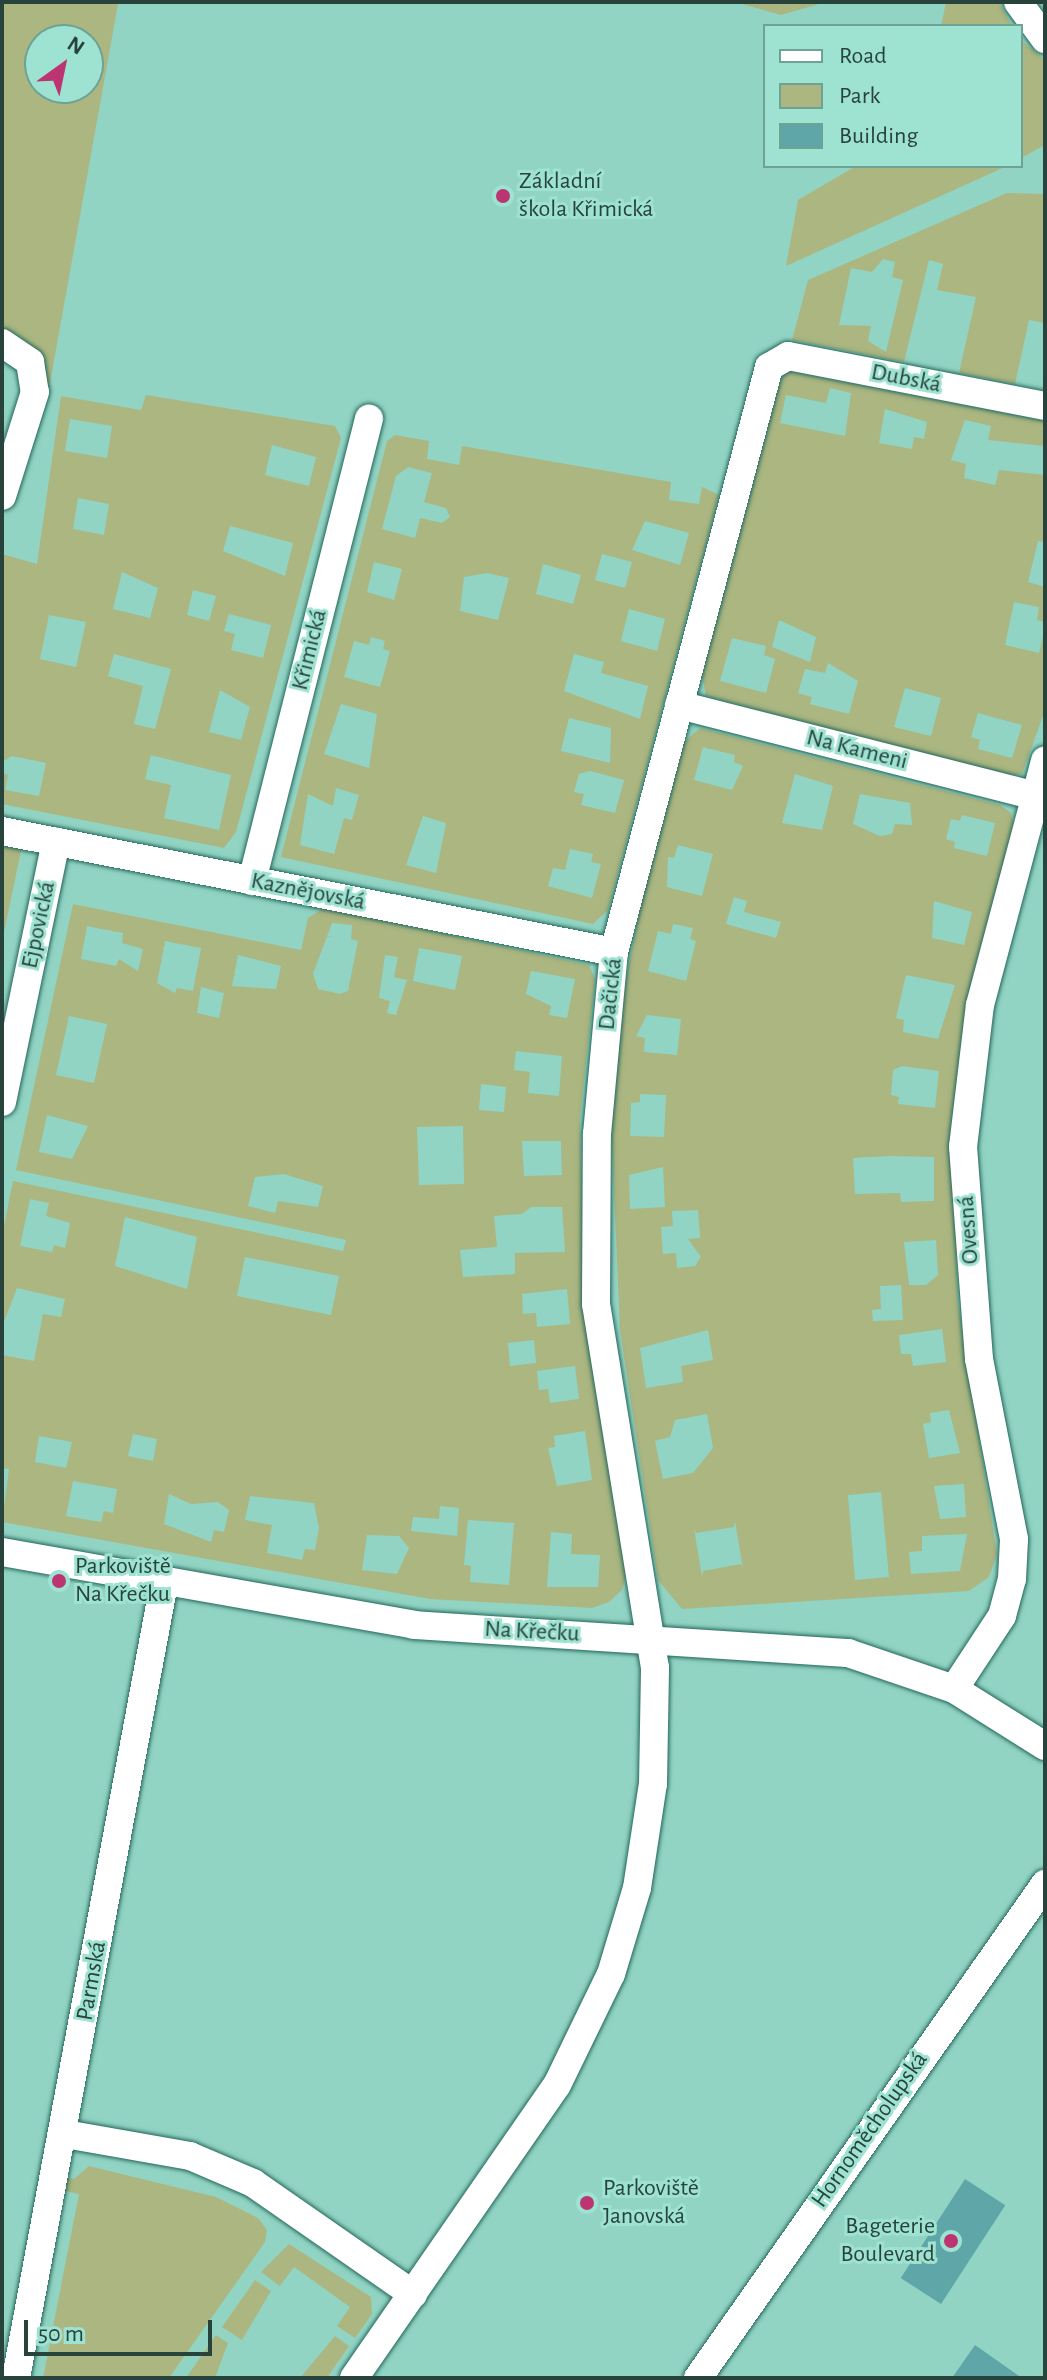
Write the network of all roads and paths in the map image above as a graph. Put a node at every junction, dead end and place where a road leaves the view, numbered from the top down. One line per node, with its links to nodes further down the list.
1 (1018, 2): 2 (street)
2 (1045, 39)
3 (2, 343): 7 (street)
4 (769, 367): 5 (street, Dubská); 8 (street, Dačická)
5 (1045, 406)
6 (369, 419): 13 (street, Křimická)
7 (2, 496)
8 (679, 705): 10 (street, Na Kameni); 14 (street, Dačická)
9 (1045, 761): 10 (street, Ovesná)
10 (1035, 796): 19 (street, Ovesná)
11 (2, 831): 12 (street, Kaznějovská)
12 (56, 842): 13 (street, Kaznějovská); 15 (street, Ejpovická)
13 (252, 881): 14 (street, Kaznějovská)
14 (614, 952): 18 (street, Dačická)
15 (2, 1102)
16 (2, 1552): 17 (street, Na Křečku)
17 (164, 1583): 18 (street, Na Křečku); 22 (street, Parmská)
18 (650, 1636): 19 (street, Na Křečku); 23 (street, Dačická)
19 (954, 1689): 20 (street, Na Křečku)
20 (1045, 1746)
21 (1045, 1884): 26 (street, Hornoměcholupská)
22 (65, 2134): 23 (street); 24 (street, Parmská)
23 (413, 2294): 25 (street, Dačická)
24 (16, 2378)
25 (354, 2378)
26 (698, 2378)

